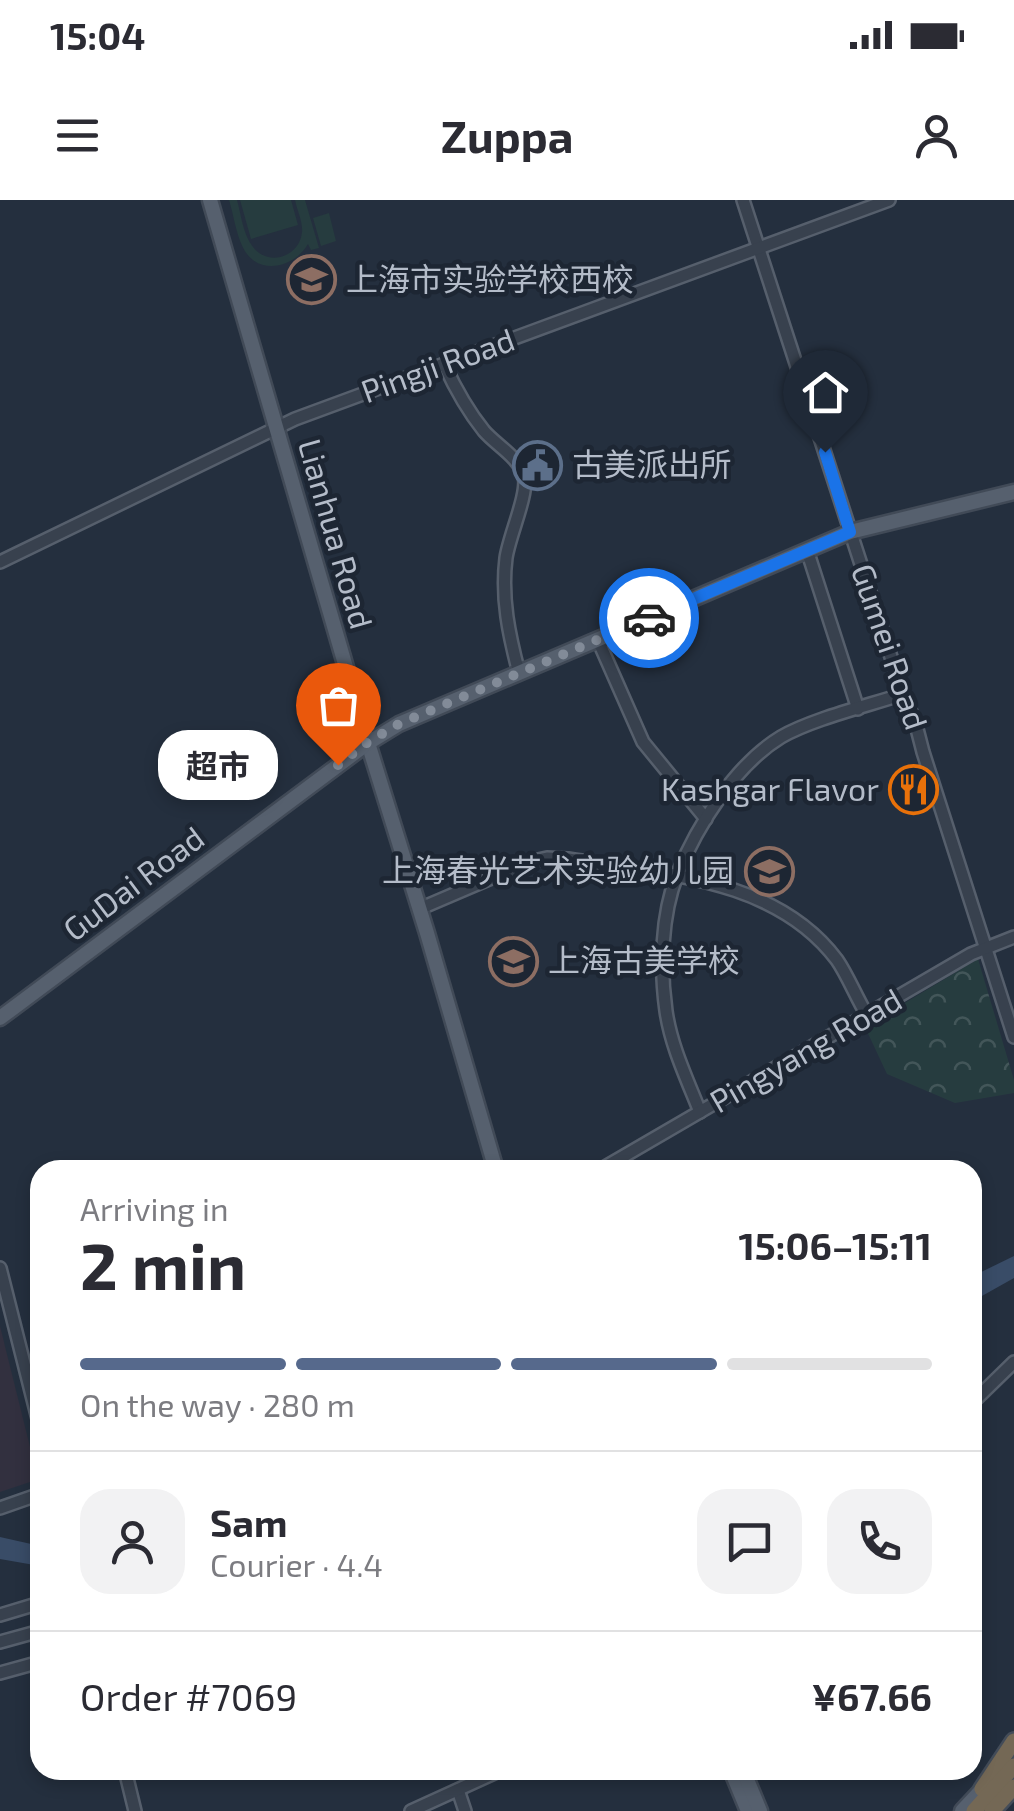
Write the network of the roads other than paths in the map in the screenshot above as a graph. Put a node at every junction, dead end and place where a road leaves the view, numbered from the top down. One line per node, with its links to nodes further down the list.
1 (210, 200): 6 (main road, Lianhua Road)
2 (743, 200): 4 (street, Gumei Road)
3 (889, 200): 4 (street, Pingji Road)
4 (759, 249): 5 (street, Pingji Road); 8 (street, Gumei Road)
5 (444, 364): 6 (street, Pingji Road); 12 (street)
6 (275, 427): 10 (street, Pingji Road); 15 (main road, Lianhua Road)
7 (1014, 492): 8 (main road, GuDai Road)
8 (850, 532): 9 (main road, GuDai Road); 13 (street, Gumei Road)
9 (807, 550): 11 (main road, GuDai Road); 14 (street)
10 (0, 562)
11 (598, 640): 12 (main road, GuDai Road); 16 (street)
12 (518, 673): 15 (main road, GuDai Road)
13 (903, 694): 14 (street); 20 (street, Gumei Road)
14 (858, 709): 16 (street)
15 (368, 742): 18 (main road, Lianhua Road); 22 (main road, GuDai Road)
16 (706, 819): 17 (street)
17 (676, 877): 18 (street); 21 (street); 24 (street)
18 (419, 910): 25 (main road, Lianhua Road)
19 (1014, 937): 20 (street, Pingyang Road)
20 (985, 947): 21 (street, Pingyang Road); 23 (street, Gumei Road)
21 (867, 1014): 24 (street, Pingyang Road)
22 (0, 1018)
23 (1014, 1037)
24 (700, 1112): 26 (street, Pingyang Road)
25 (493, 1160)
26 (617, 1160)
27 (0, 1268): 29 (street)
28 (1014, 1362): 30 (street)
29 (30, 1386)
30 (982, 1393)
31 (30, 1498): 32 (street)
32 (0, 1508)
33 (30, 1606): 34 (street)
34 (16, 1610): 35 (street); 37 (street)
35 (0, 1615)
36 (30, 1634): 37 (street)
37 (23, 1636): 38 (street)
38 (0, 1642)
39 (30, 1665): 40 (street)
40 (0, 1673)
41 (1014, 1741): 49 (highway)
42 (1014, 1754): 49 (main road)
43 (1014, 1766): 58 (highway)
44 (128, 1780): 52 (street)
45 (480, 1780): 50 (street)
46 (734, 1780): 55 (main road)
47 (747, 1780): 56 (main road)
48 (1014, 1787): 59 (highway)
49 (982, 1789): 57 (main road)
50 (458, 1790): 53 (street); 54 (street)
51 (1014, 1798): 60 (main road)
52 (136, 1811)
53 (411, 1811)
54 (466, 1811)
55 (748, 1811)
56 (760, 1811)
57 (962, 1811)
58 (974, 1811)
59 (992, 1811)
60 (1002, 1811)

